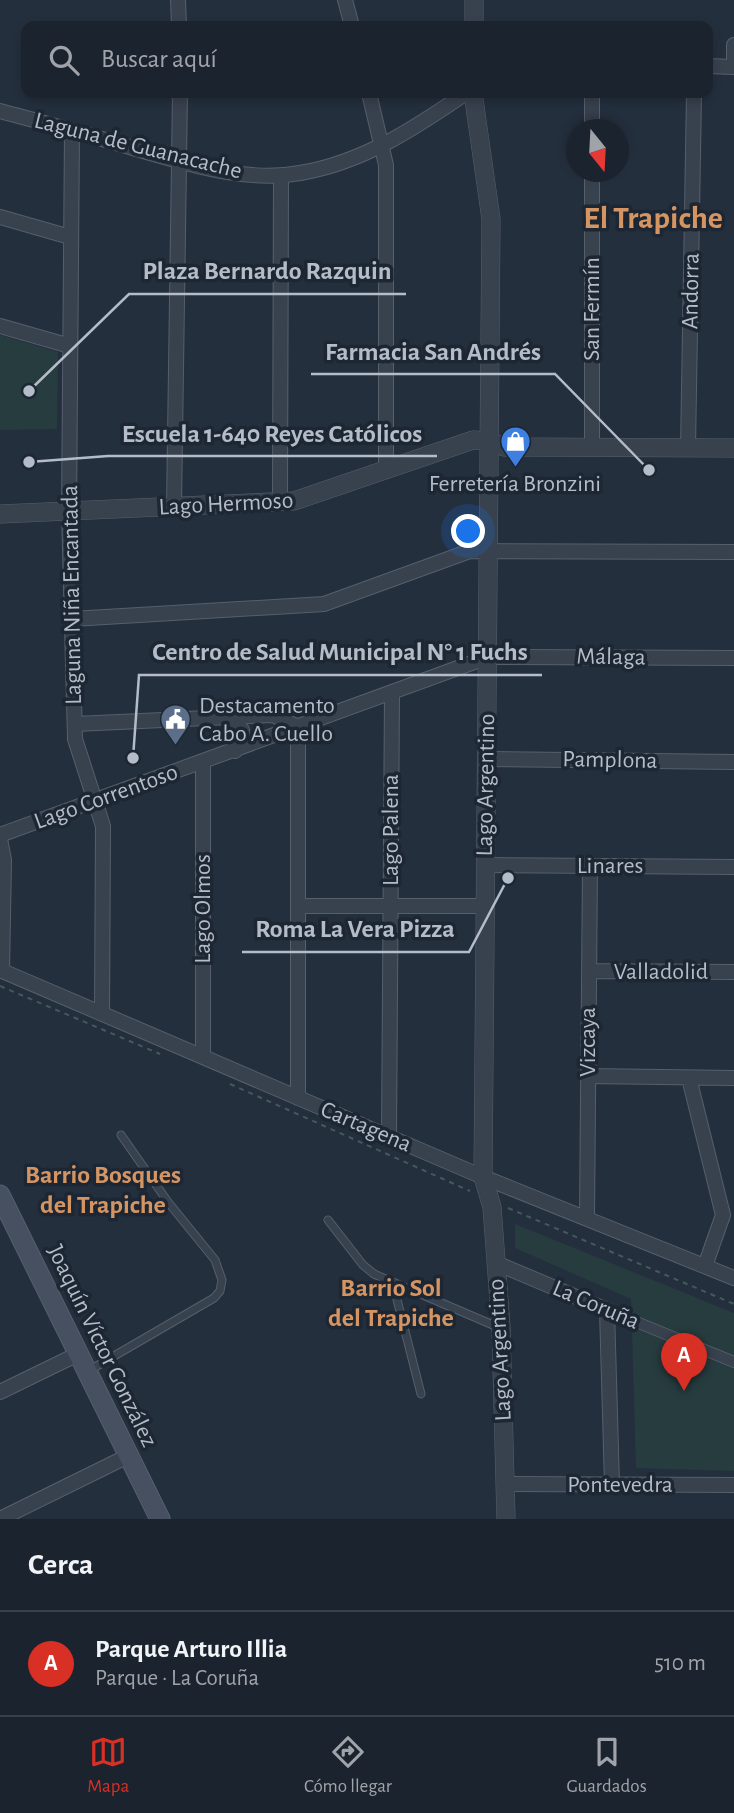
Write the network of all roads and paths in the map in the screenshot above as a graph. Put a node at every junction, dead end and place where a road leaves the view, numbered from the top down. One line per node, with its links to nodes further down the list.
1 (178, 0): 4 (street)
2 (345, 0): 5 (street)
3 (474, 0): 6 (street)
4 (179, 21)
5 (351, 21)
6 (474, 21)
7 (734, 45): 9 (street)
8 (713, 66): 9 (street)
9 (734, 67)
10 (180, 98): 20 (street)
11 (370, 98): 19 (street)
12 (458, 98): 19 (street, Laguna de Guanacache)
13 (474, 98): 27 (street, Lago Argentino)
14 (592, 98): 17 (street)
15 (694, 98): 29 (street, Andorra)
16 (0, 111): 18 (street, Laguna de Guanacache)
17 (592, 119)
18 (72, 131): 20 (street, Laguna de Guanacache); 24 (street, Laguna Niña Encantada)
19 (383, 145): 21 (street, Laguna de Guanacache); 31 (street)
20 (178, 160): 21 (street, Laguna de Guanacache); 33 (street)
21 (281, 176): 32 (street)
22 (592, 182): 28 (street, San Fermín)
23 (0, 217): 24 (street)
24 (70, 237): 26 (street, Laguna Niña Encantada)
25 (0, 326): 26 (street)
26 (70, 346): 34 (street, Laguna Niña Encantada)
27 (489, 440): 28 (street, Lago Hermoso); 31 (street, Lago Hermoso); 36 (street, Lago Argentino)
28 (592, 447): 29 (street, Lago Hermoso)
29 (688, 448): 30 (street, Lago Hermoso)
30 (734, 448)
31 (386, 471): 32 (street, Lago Hermoso)
32 (280, 502): 33 (street, Lago Hermoso)
33 (174, 507): 34 (street, Lago Hermoso)
34 (69, 512): 35 (street, Lago Hermoso); 38 (street, Laguna Niña Encantada)
35 (0, 514)
36 (488, 550): 37 (street); 38 (street); 39 (street, Lago Argentino)
37 (734, 552)
38 (72, 618): 43 (street, Laguna Niña Encantada)
39 (488, 657): 40 (street, Málaga); 41 (street, Lago Correntoso); 46 (street, Lago Argentino)
40 (734, 658)
41 (392, 693): 44 (street, Lago Correntoso); 55 (street, Lago Palena)
42 (218, 718): 43 (street); 44 (street); 45 (street)
43 (75, 724): 49 (street, Laguna Niña Encantada)
44 (298, 727): 45 (street, Lago Correntoso); 54 (street)
45 (235, 751): 47 (street, Lago Correntoso)
46 (487, 759): 48 (street, Pamplona); 51 (street, Lago Argentino)
47 (203, 762): 49 (street, Lago Correntoso); 63 (street, Lago Olmos)
48 (734, 762)
49 (97, 801): 50 (street, Lago Correntoso); 61 (street, Laguna Niña Encantada)
50 (0, 837): 57 (street)
51 (486, 866): 52 (street, Linares); 56 (street, Lago Argentino)
52 (590, 866): 53 (street, Linares); 58 (street, Vizcaya)
53 (734, 867)
54 (299, 906): 55 (street); 68 (street)
55 (391, 906): 56 (street); 70 (street, Lago Palena)
56 (485, 906): 71 (street, Lago Argentino)
57 (1, 970): 61 (street, Cartagena)
58 (589, 971): 59 (street, Valladolid); 64 (street, Vizcaya)
59 (734, 972)
60 (0, 986): 62 (path)
61 (102, 1013): 63 (street, Cartagena)
62 (166, 1056)
63 (203, 1056): 68 (street, Cartagena)
64 (588, 1076): 65 (street); 74 (street, Vizcaya)
65 (689, 1078): 66 (street); 77 (street)
66 (734, 1078)
67 (220, 1079): 73 (path)
68 (299, 1098): 70 (street, Cartagena)
69 (121, 1135): 85 (lane)
70 (389, 1136): 71 (street, Cartagena)
71 (483, 1177): 73 (street, Lago Argentino); 74 (street, Cartagena)
72 (0, 1195): 83 (main road, Joaquín Víctor González)
73 (491, 1200): 76 (street, Lago Argentino); 80 (path)
74 (586, 1218): 77 (street, Cartagena)
75 (328, 1220): 79 (lane)
76 (496, 1264): 81 (street, La Coruña); 82 (street, Lago Argentino)
77 (705, 1266): 78 (street, Cartagena)
78 (734, 1278)
79 (393, 1284): 82 (lane); 87 (lane)
80 (733, 1304)
81 (607, 1310): 84 (street, La Coruña); 90 (street)
82 (501, 1328): 89 (street, Lago Argentino)
83 (78, 1354): 85 (main road, Joaquín Víctor González); 86 (street)
84 (734, 1362)
85 (87, 1372): 88 (main road, Joaquín Víctor González)
86 (0, 1392)
87 (421, 1394)
88 (128, 1455): 92 (street); 94 (main road, Joaquín Víctor González)
89 (505, 1484): 90 (street, Pontevedra); 95 (street, Lago Argentino)
90 (612, 1485): 91 (street, Pontevedra)
91 (734, 1485)
92 (20, 1515): 93 (street)
93 (0, 1519)
94 (160, 1519)
95 (506, 1519)

